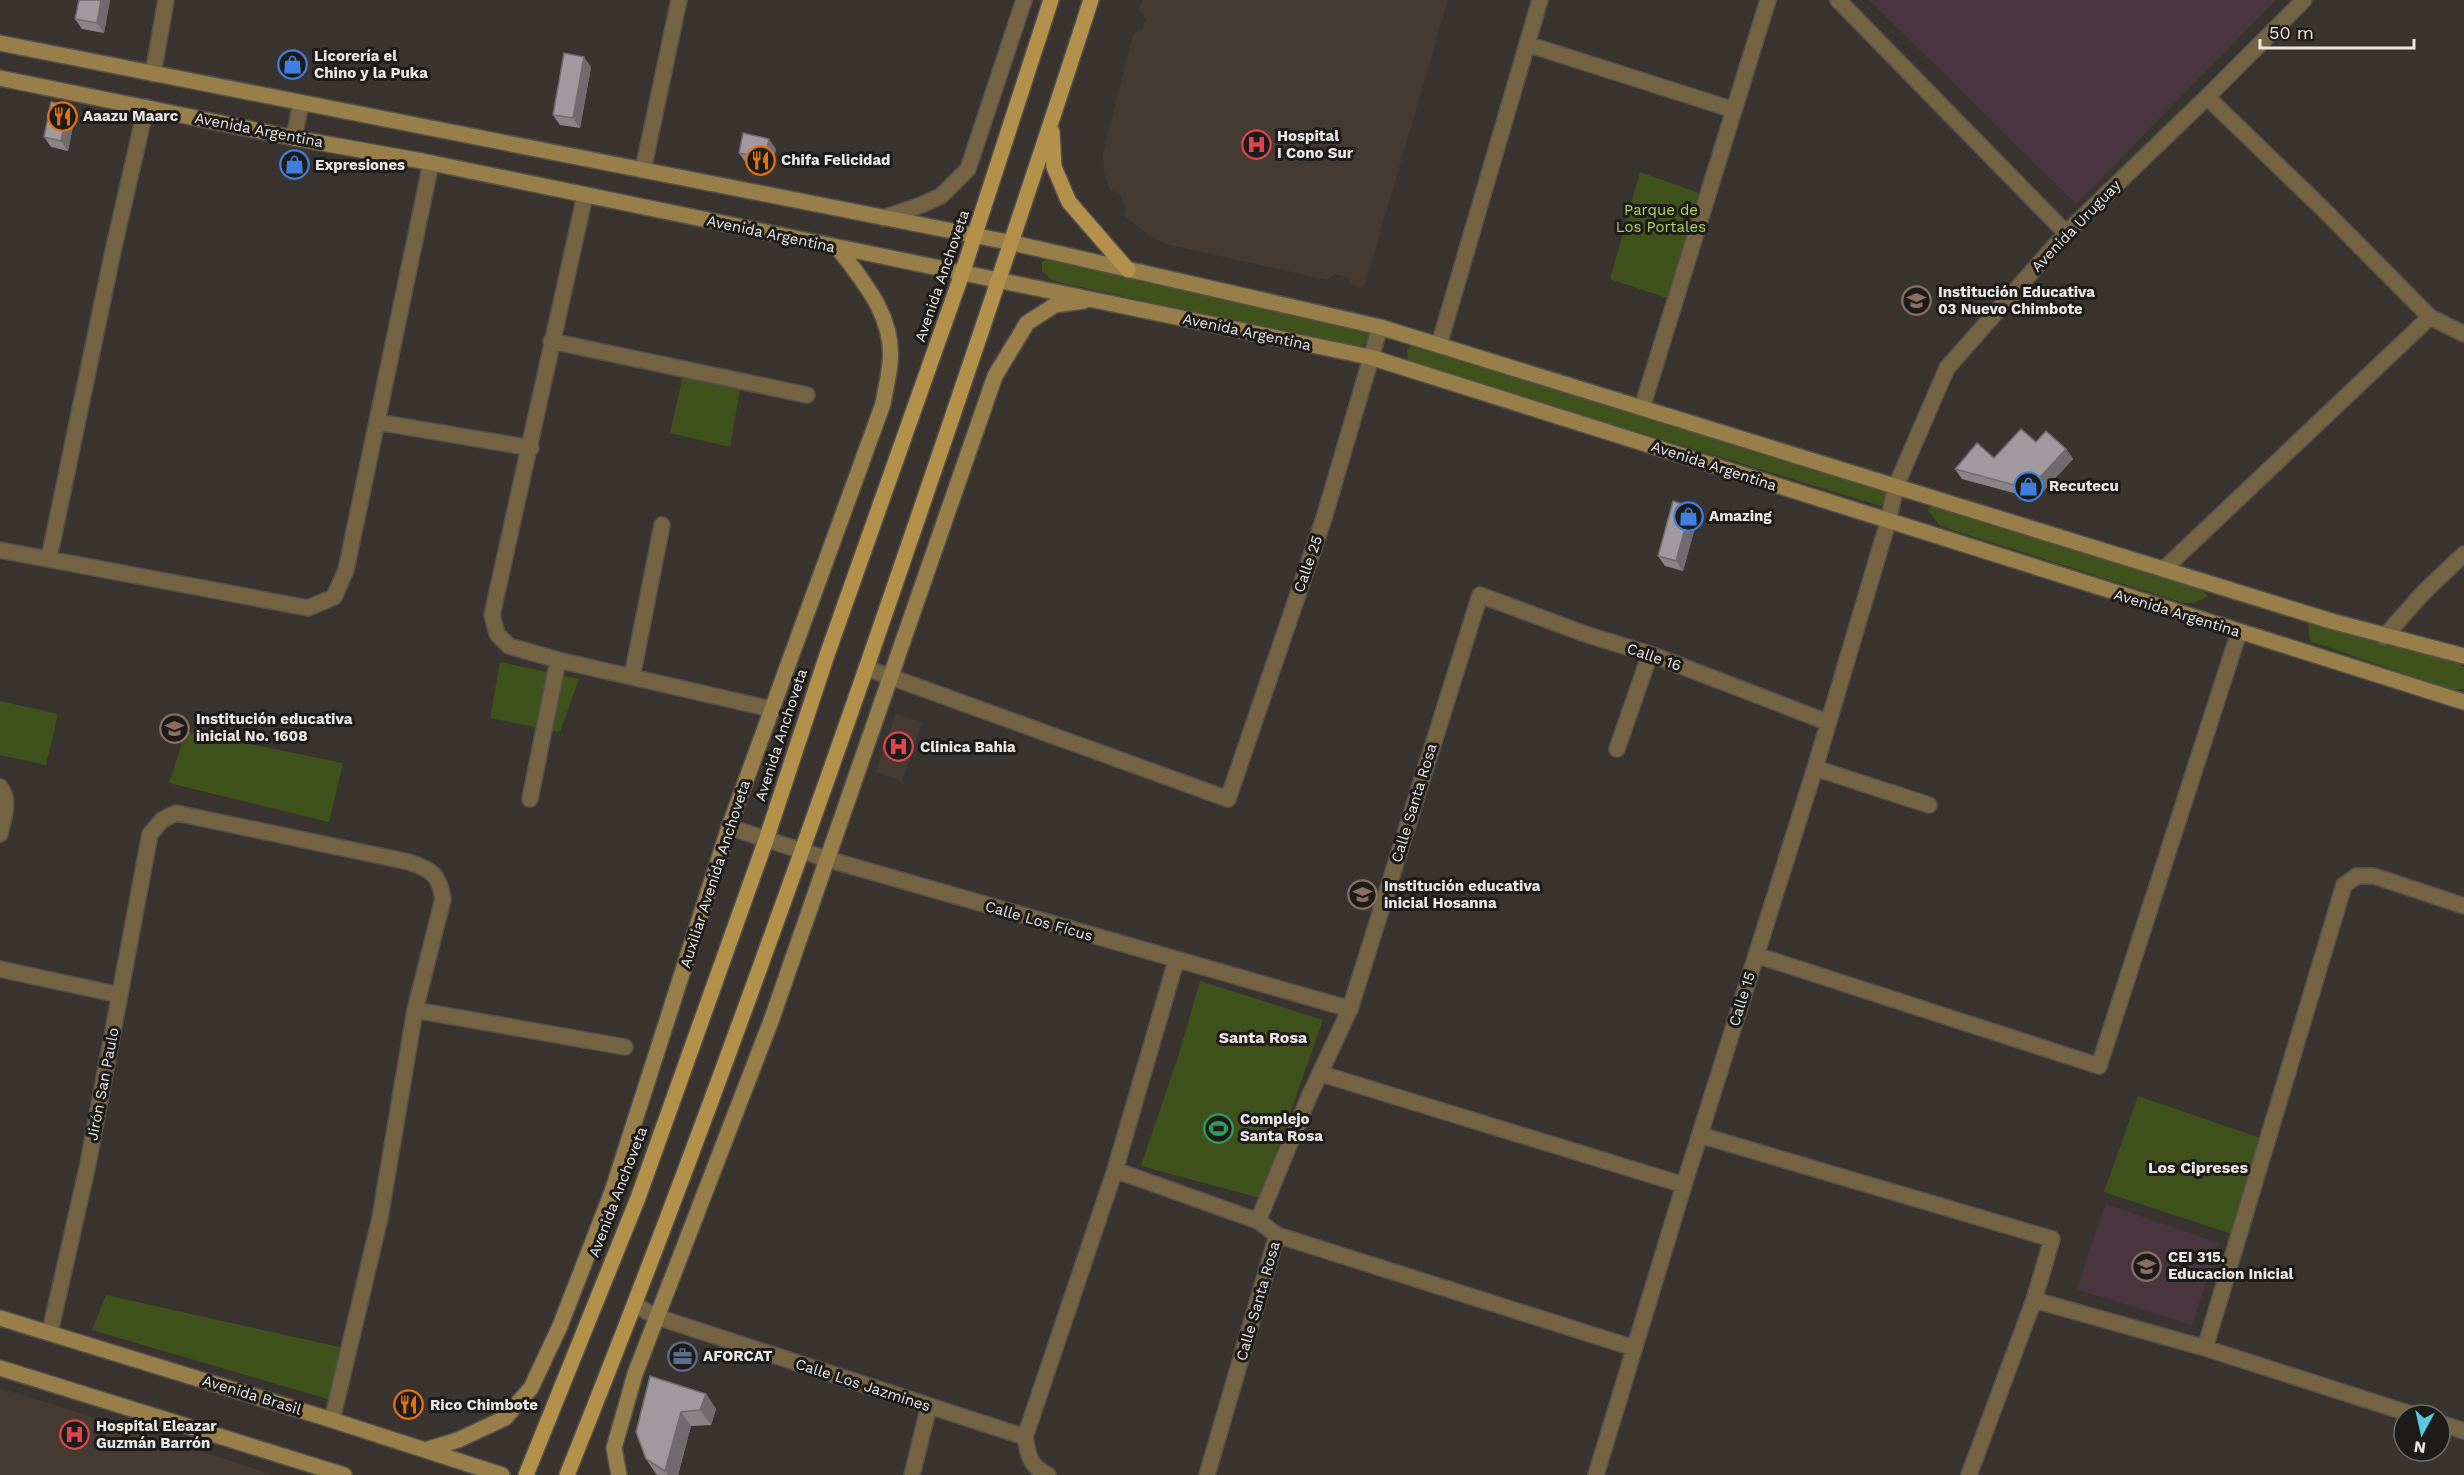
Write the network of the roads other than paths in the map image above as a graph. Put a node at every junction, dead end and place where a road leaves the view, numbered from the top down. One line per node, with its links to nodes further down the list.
1 (166, 0): 12 (street)
2 (679, 0): 21 (street)
3 (1024, 0): 23 (street)
4 (1051, 0): 25 (main road, Avenida Anchoveta)
5 (1091, 0): 18 (main road)
6 (1540, 0): 11 (street)
7 (1768, 0): 17 (street)
8 (1838, 0): 24 (street)
9 (2304, 0): 14 (street, Avenida Uruguay)
10 (0, 43): 12 (main road)
11 (1527, 44): 17 (street); 36 (street)
12 (153, 74): 15 (main road)
13 (0, 78): 16 (main road, Avenida Argentina)
14 (2207, 98): 24 (street, Avenida Uruguay); 32 (street)
15 (301, 103): 19 (street); 21 (main road)
16 (146, 107): 19 (main road, Avenida Argentina); 47 (street)
17 (1734, 110): 39 (street)
18 (1051, 124): 26 (main road); 28 (main road)
19 (294, 138): 20 (main road, Avenida Argentina)
20 (431, 163): 22 (main road, Avenida Argentina); 40 (street)
21 (643, 170): 23 (main road)
22 (585, 195): 27 (main road, Avenida Argentina); 35 (street)
23 (883, 218): 25 (main road)
24 (2066, 233): 42 (street, Avenida Uruguay)
25 (975, 236): 26 (main road); 29 (main road, Avenida Anchoveta)
26 (1013, 243): 28 (main road); 30 (main road)
27 (837, 248): 29 (main road, Avenida Argentina); 59 (main road, Auxiliar Avenida Anchoveta)
28 (1128, 270): 33 (main road)
29 (963, 272): 30 (main road, Avenida Argentina); 68 (main road, Avenida Anchoveta)
30 (1000, 279): 31 (main road, Avenida Argentina); 55 (main road)
31 (1093, 300): 37 (main road, Avenida Argentina); 56 (main road)
32 (2430, 317): 34 (street); 48 (street)
33 (1380, 327): 36 (main road); 37 (street, Calle 25)
34 (2464, 333)
35 (551, 341): 38 (street); 41 (street)
36 (1439, 345): 39 (main road)
37 (1370, 357): 43 (main road, Avenida Argentina); 56 (street, Calle 25)
38 (807, 394)
39 (1642, 408): 42 (main road)
40 (376, 422): 41 (street); 47 (street)
41 (531, 448): 54 (street)
42 (1896, 486): 43 (street, Avenida Uruguay); 48 (main road)
43 (1888, 522): 50 (main road, Avenida Argentina); 60 (street, Calle 15)
44 (662, 525): 57 (street)
45 (0, 550): 47 (street)
46 (2464, 554): 51 (street)
47 (49, 558)
48 (2164, 569): 51 (main road)
49 (1480, 595): 52 (street, Calle 16); 76 (street, Calle Santa Rosa)
50 (2239, 632): 58 (main road, Avenida Argentina); 72 (street)
51 (2384, 637): 53 (main road)
52 (1650, 654): 60 (street, Calle 16); 61 (street)
53 (2464, 656)
54 (558, 660): 57 (street); 64 (street)
55 (866, 668): 56 (street); 69 (main road)
56 (892, 676): 70 (main road)
57 (632, 677): 59 (street)
58 (2464, 702)
59 (771, 709): 66 (main road, Auxiliar Avenida Anchoveta)
60 (1827, 722): 62 (street, Calle 15)
61 (1617, 749)
62 (1815, 768): 65 (street); 72 (street, Calle 15)
63 (0, 787): 67 (street)
64 (530, 799)
65 (1929, 804)
66 (729, 827): 68 (street, Calle Los Ficus); 97 (main road, Auxiliar Avenida Anchoveta)
67 (0, 834)
68 (766, 840): 69 (street, Calle Los Ficus); 100 (main road, Avenida Anchoveta)
69 (803, 851): 70 (street, Calle Los Ficus); 86 (main road)
70 (827, 859): 73 (street, Calle Los Ficus); 87 (main road)
71 (2464, 906): 91 (street)
72 (1756, 955): 80 (street, Calle 15)
73 (1176, 961): 76 (street, Calle Los Ficus); 81 (street)
74 (0, 969): 75 (street)
75 (120, 994): 77 (street, Jirón San Paulo); 89 (street, Jirón San Paulo)
76 (1350, 1009): 79 (street, Calle Santa Rosa)
77 (415, 1010): 78 (street); 95 (street)
78 (625, 1047)
79 (1322, 1074): 82 (street); 83 (street, Calle Santa Rosa)
80 (1700, 1134): 82 (street, Calle 15); 85 (street)
81 (1115, 1170): 83 (street); 96 (street)
82 (1684, 1185): 90 (street, Calle 15)
83 (1258, 1221): 84 (street, Calle Santa Rosa)
84 (1277, 1235): 90 (street); 105 (street, Calle Santa Rosa)
85 (2034, 1300): 91 (street); 107 (street)
86 (635, 1305): 87 (street, Calle Los Jazmines); 101 (main road)
87 (657, 1317): 93 (street, Calle Los Jazmines); 102 (main road)
88 (0, 1318): 89 (main road, Avenida Brasil)
89 (50, 1332): 95 (main road, Avenida Brasil)
90 (1634, 1348): 106 (street, Calle 15)
91 (2205, 1348): 94 (street)
92 (0, 1368): 98 (main road)
93 (929, 1407): 96 (street, Calle Los Jazmines); 103 (street)
94 (2392, 1408)
95 (332, 1420): 97 (main road, Avenida Brasil)
96 (1025, 1437): 104 (street)
97 (425, 1450): 99 (main road, Avenida Brasil)
98 (344, 1475)
99 (502, 1475)
100 (526, 1475)
101 (567, 1475)
102 (620, 1475)
103 (912, 1475)
104 (1048, 1475)
105 (1207, 1475)
106 (1596, 1475)
107 (1969, 1475)

